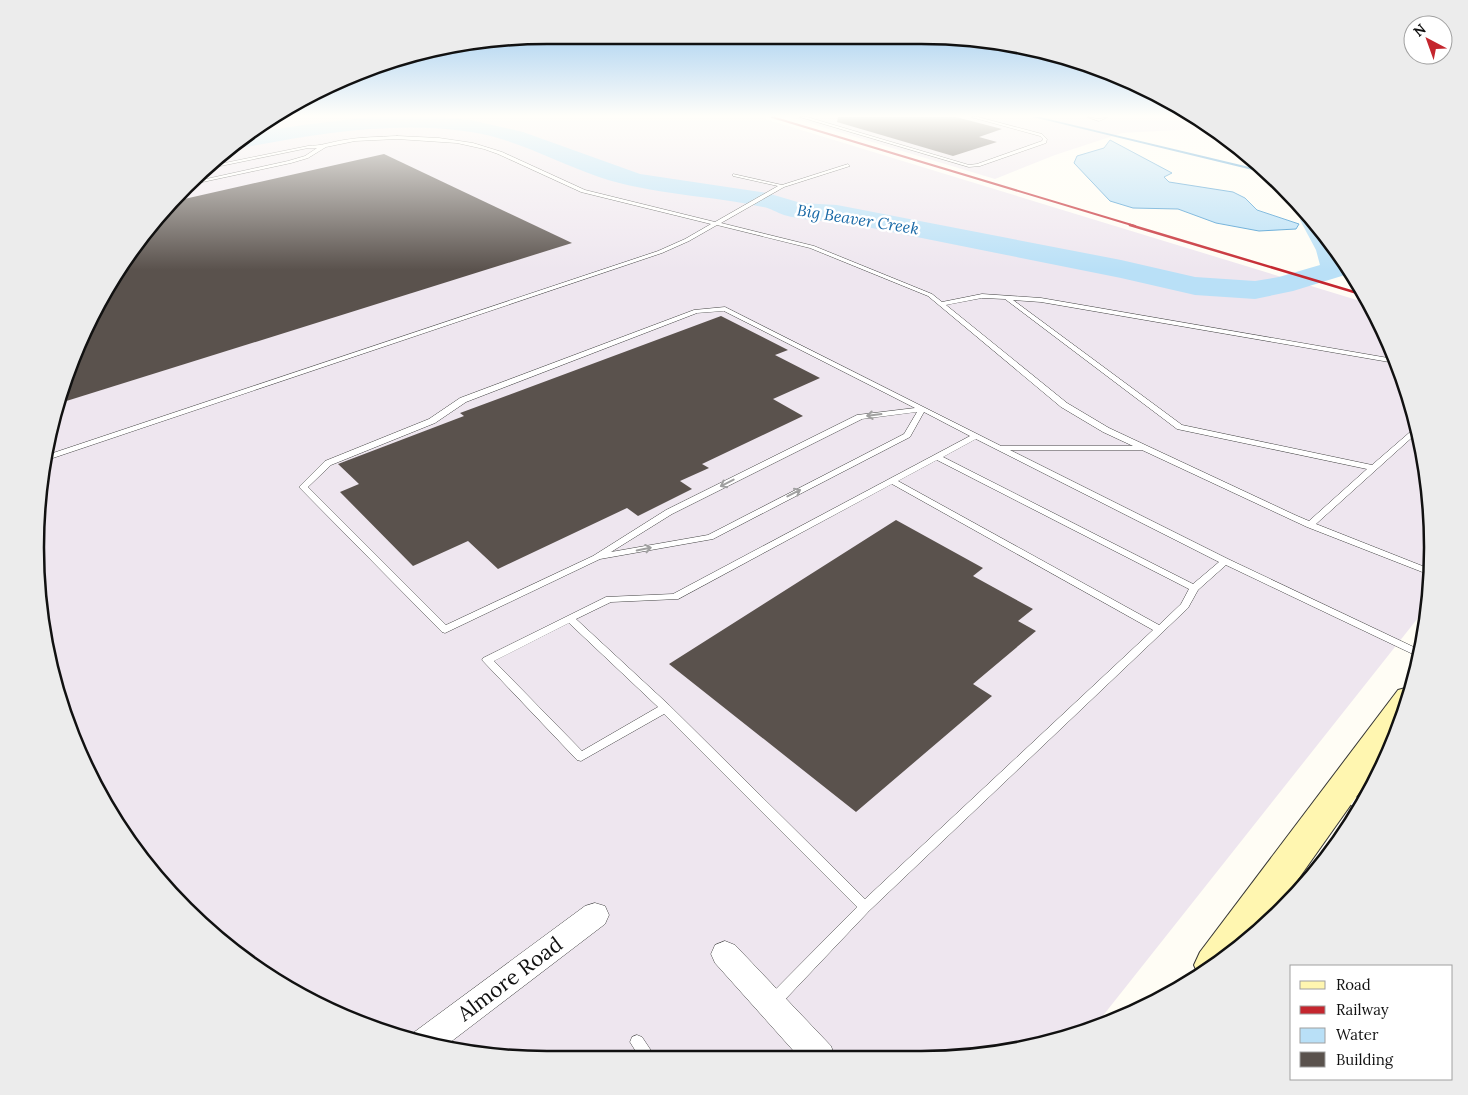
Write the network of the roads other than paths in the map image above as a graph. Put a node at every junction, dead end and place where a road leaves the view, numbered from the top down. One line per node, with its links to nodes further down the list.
1 (256, 168): 5 (lane)
2 (532, 168): 7 (lane)
3 (838, 168): 6 (lane)
4 (735, 175): 6 (lane)
5 (204, 179)
6 (782, 186): 7 (lane)
7 (715, 223): 9 (lane); 16 (lane)
8 (1007, 298): 9 (lane); 10 (lane); 18 (lane)
9 (940, 304): 15 (lane)
10 (1388, 360)
11 (922, 409): 13 (lane); 21 (lane, one-way to 21); 21 (lane, one-way to 11); 21 (lane)
12 (1411, 434): 18 (lane)
13 (976, 436): 14 (lane); 17 (lane)
14 (998, 448): 15 (lane); 22 (lane)
15 (1145, 448): 20 (lane)
16 (52, 456)
17 (938, 457): 19 (lane); 24 (lane)
18 (1373, 468): 20 (lane)
19 (892, 481): 25 (lane); 26 (lane)
20 (1310, 525): 23 (lane)
21 (596, 558)
22 (1225, 560): 24 (lane); 27 (lane)
23 (1423, 569)
24 (1194, 588): 26 (lane)
25 (568, 618): 28 (lane); 28 (lane)
26 (1160, 630): 31 (lane)
27 (1414, 651)
28 (664, 708): 31 (lane)
29 (1387, 737): 30 (main road)
30 (1352, 800): 33 (main road)
31 (865, 907): 35 (lane)
32 (595, 915): 36 (street, Almore Road)
33 (1248, 930)
34 (725, 954): 35 (street)
35 (771, 1004): 39 (street)
36 (432, 1038)
37 (637, 1042): 38 (lane)
38 (643, 1051)
39 (814, 1051)

